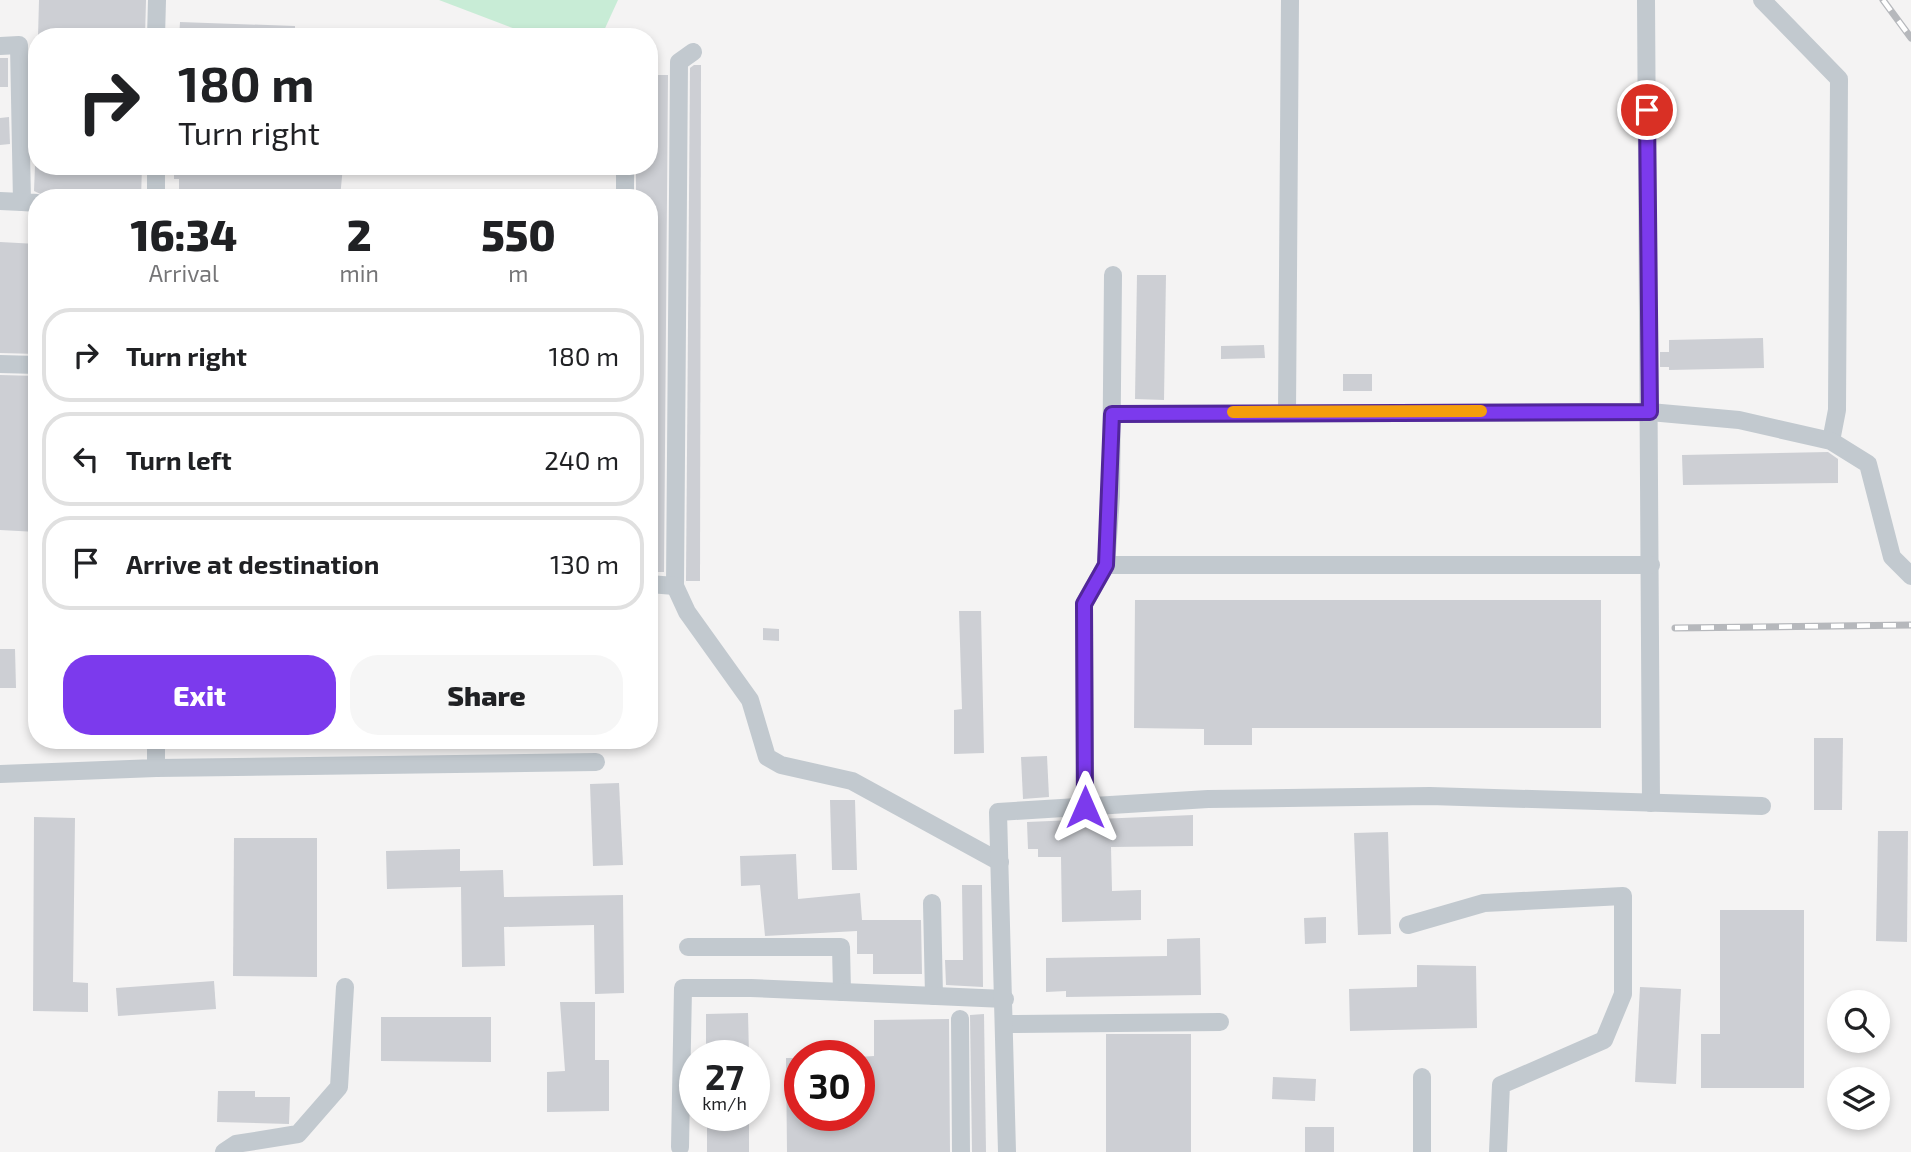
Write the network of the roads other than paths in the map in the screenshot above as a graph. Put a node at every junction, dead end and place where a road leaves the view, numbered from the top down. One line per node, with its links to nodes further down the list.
1 (156, 0): 5 (street)
2 (1290, 0): 14 (street)
3 (1646, 0): 15 (street)
4 (1762, 0): 17 (street)
5 (156, 28)
6 (0, 46): 8 (street)
7 (693, 52): 22 (street)
8 (28, 189)
9 (0, 201): 10 (street)
10 (28, 203)
11 (1113, 275): 16 (street)
12 (0, 364): 13 (street)
13 (28, 365)
14 (1287, 412): 15 (street); 16 (street)
15 (1650, 412): 17 (street); 19 (street)
16 (1112, 414): 18 (street)
17 (1831, 441): 20 (street)
18 (1106, 565): 19 (street); 29 (street)
19 (1651, 565): 27 (street)
20 (1911, 576)
21 (658, 585): 22 (street)
22 (675, 586): 30 (street)
23 (156, 749): 25 (street)
24 (596, 762): 25 (street)
25 (156, 768): 26 (street)
26 (0, 774)
27 (1651, 803): 28 (street); 29 (street)
28 (1762, 806)
29 (1085, 807): 30 (street)
30 (1000, 862): 37 (street)
31 (932, 903): 36 (street)
32 (1408, 925): 47 (street)
33 (688, 947): 35 (street)
34 (345, 987): 43 (street)
35 (842, 992): 36 (street); 42 (street)
36 (934, 996): 37 (street)
37 (1004, 999): 40 (street)
38 (960, 1019): 44 (street)
39 (1220, 1023): 40 (street)
40 (1005, 1024): 45 (street)
41 (1422, 1077): 46 (street)
42 (680, 1147)
43 (224, 1152)
44 (961, 1152)
45 (1007, 1152)
46 (1422, 1152)
47 (1499, 1152)

